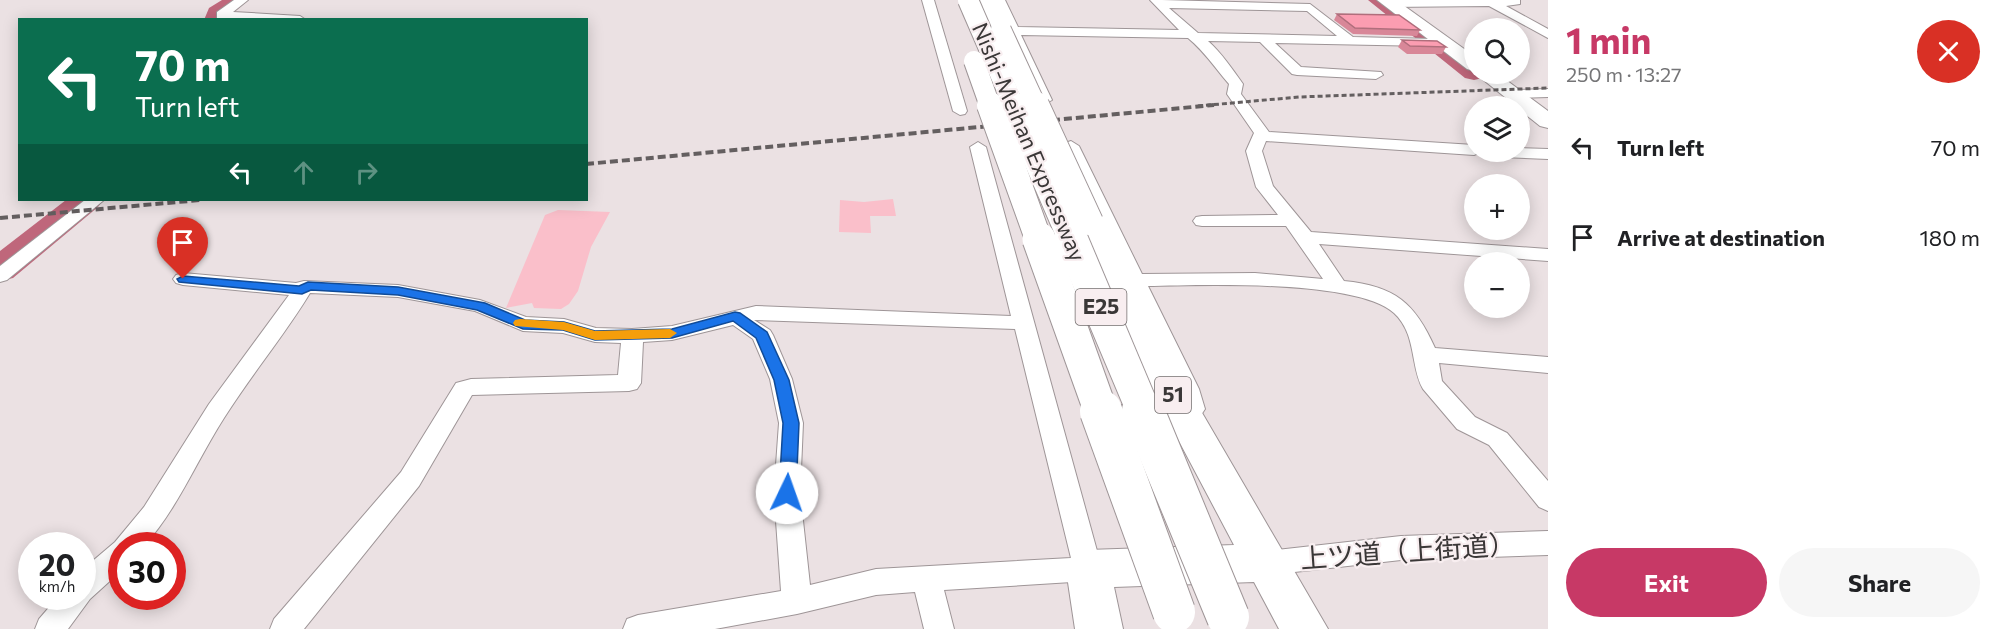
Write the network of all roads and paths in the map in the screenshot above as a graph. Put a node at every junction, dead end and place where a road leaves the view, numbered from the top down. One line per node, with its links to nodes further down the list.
1 (242, 0): 11 (street)
2 (928, 0): 25 (street)
3 (951, 0): 59 (main road, Nishi-Meihan Expressway / E25, bridge)
4 (968, 0): 60 (main road, Nishi-Meihan Expressway / E25, bridge)
5 (987, 0): 12 (main road, 51)
6 (999, 0): 12 (street)
7 (1513, 0): 10 (street)
8 (1158, 2): 14 (street); 16 (street)
9 (1387, 2): 10 (street); 17 (main road)
10 (1491, 2): 13 (street)
11 (268, 18)
12 (1008, 31): 14 (street); 24 (street); 48 (main road, 51, bridge)
13 (1548, 34)
14 (1193, 35): 15 (street); 27 (street)
15 (1262, 37): 16 (street); 19 (street)
16 (1348, 40): 17 (street); 19 (street)
17 (1436, 42): 18 (main road)
18 (1464, 59)
19 (1376, 75): 20 (street)
20 (1391, 75)
21 (1500, 84): 23 (main road)
22 (1548, 93): 23 (street)
23 (1513, 94): 26 (main road)
24 (1045, 100)
25 (960, 111)
26 (1548, 121)
27 (1260, 136): 30 (street); 34 (street)
28 (1071, 146): 40 (street)
29 (978, 147): 44 (street)
30 (1464, 149)
31 (1530, 153): 32 (street)
32 (1548, 154)
33 (94, 201): 38 (street)
34 (1292, 220): 35 (street); 36 (street)
35 (1202, 221)
36 (1305, 237): 37 (street); 41 (street)
37 (1548, 255)
38 (0, 276)
39 (183, 279): 42 (street)
40 (1136, 279): 41 (street); 48 (street)
41 (1338, 287): 46 (street)
42 (302, 290): 45 (street); 50 (street)
43 (735, 316): 44 (street); 45 (street); 57 (street)
44 (1025, 322): 54 (street)
45 (632, 336): 62 (street)
46 (1426, 355): 47 (street); 49 (street)
47 (1548, 364)
48 (1209, 459): 52 (main road, 51)
49 (1548, 500)
50 (139, 532)
51 (1548, 543): 52 (street, 上ツ道（上街道）)
52 (1267, 563): 54 (main road); 66 (main road, 51)
53 (108, 564): 55 (street)
54 (1088, 569): 56 (street); 65 (main road)
55 (96, 576)
56 (927, 579): 57 (street); 64 (street)
57 (797, 601): 63 (street)
58 (65, 610): 61 (street)
59 (1174, 612)
60 (1228, 617)
61 (50, 629)
62 (285, 629)
63 (639, 629)
64 (939, 629)
65 (1099, 629)
66 (1304, 629)

